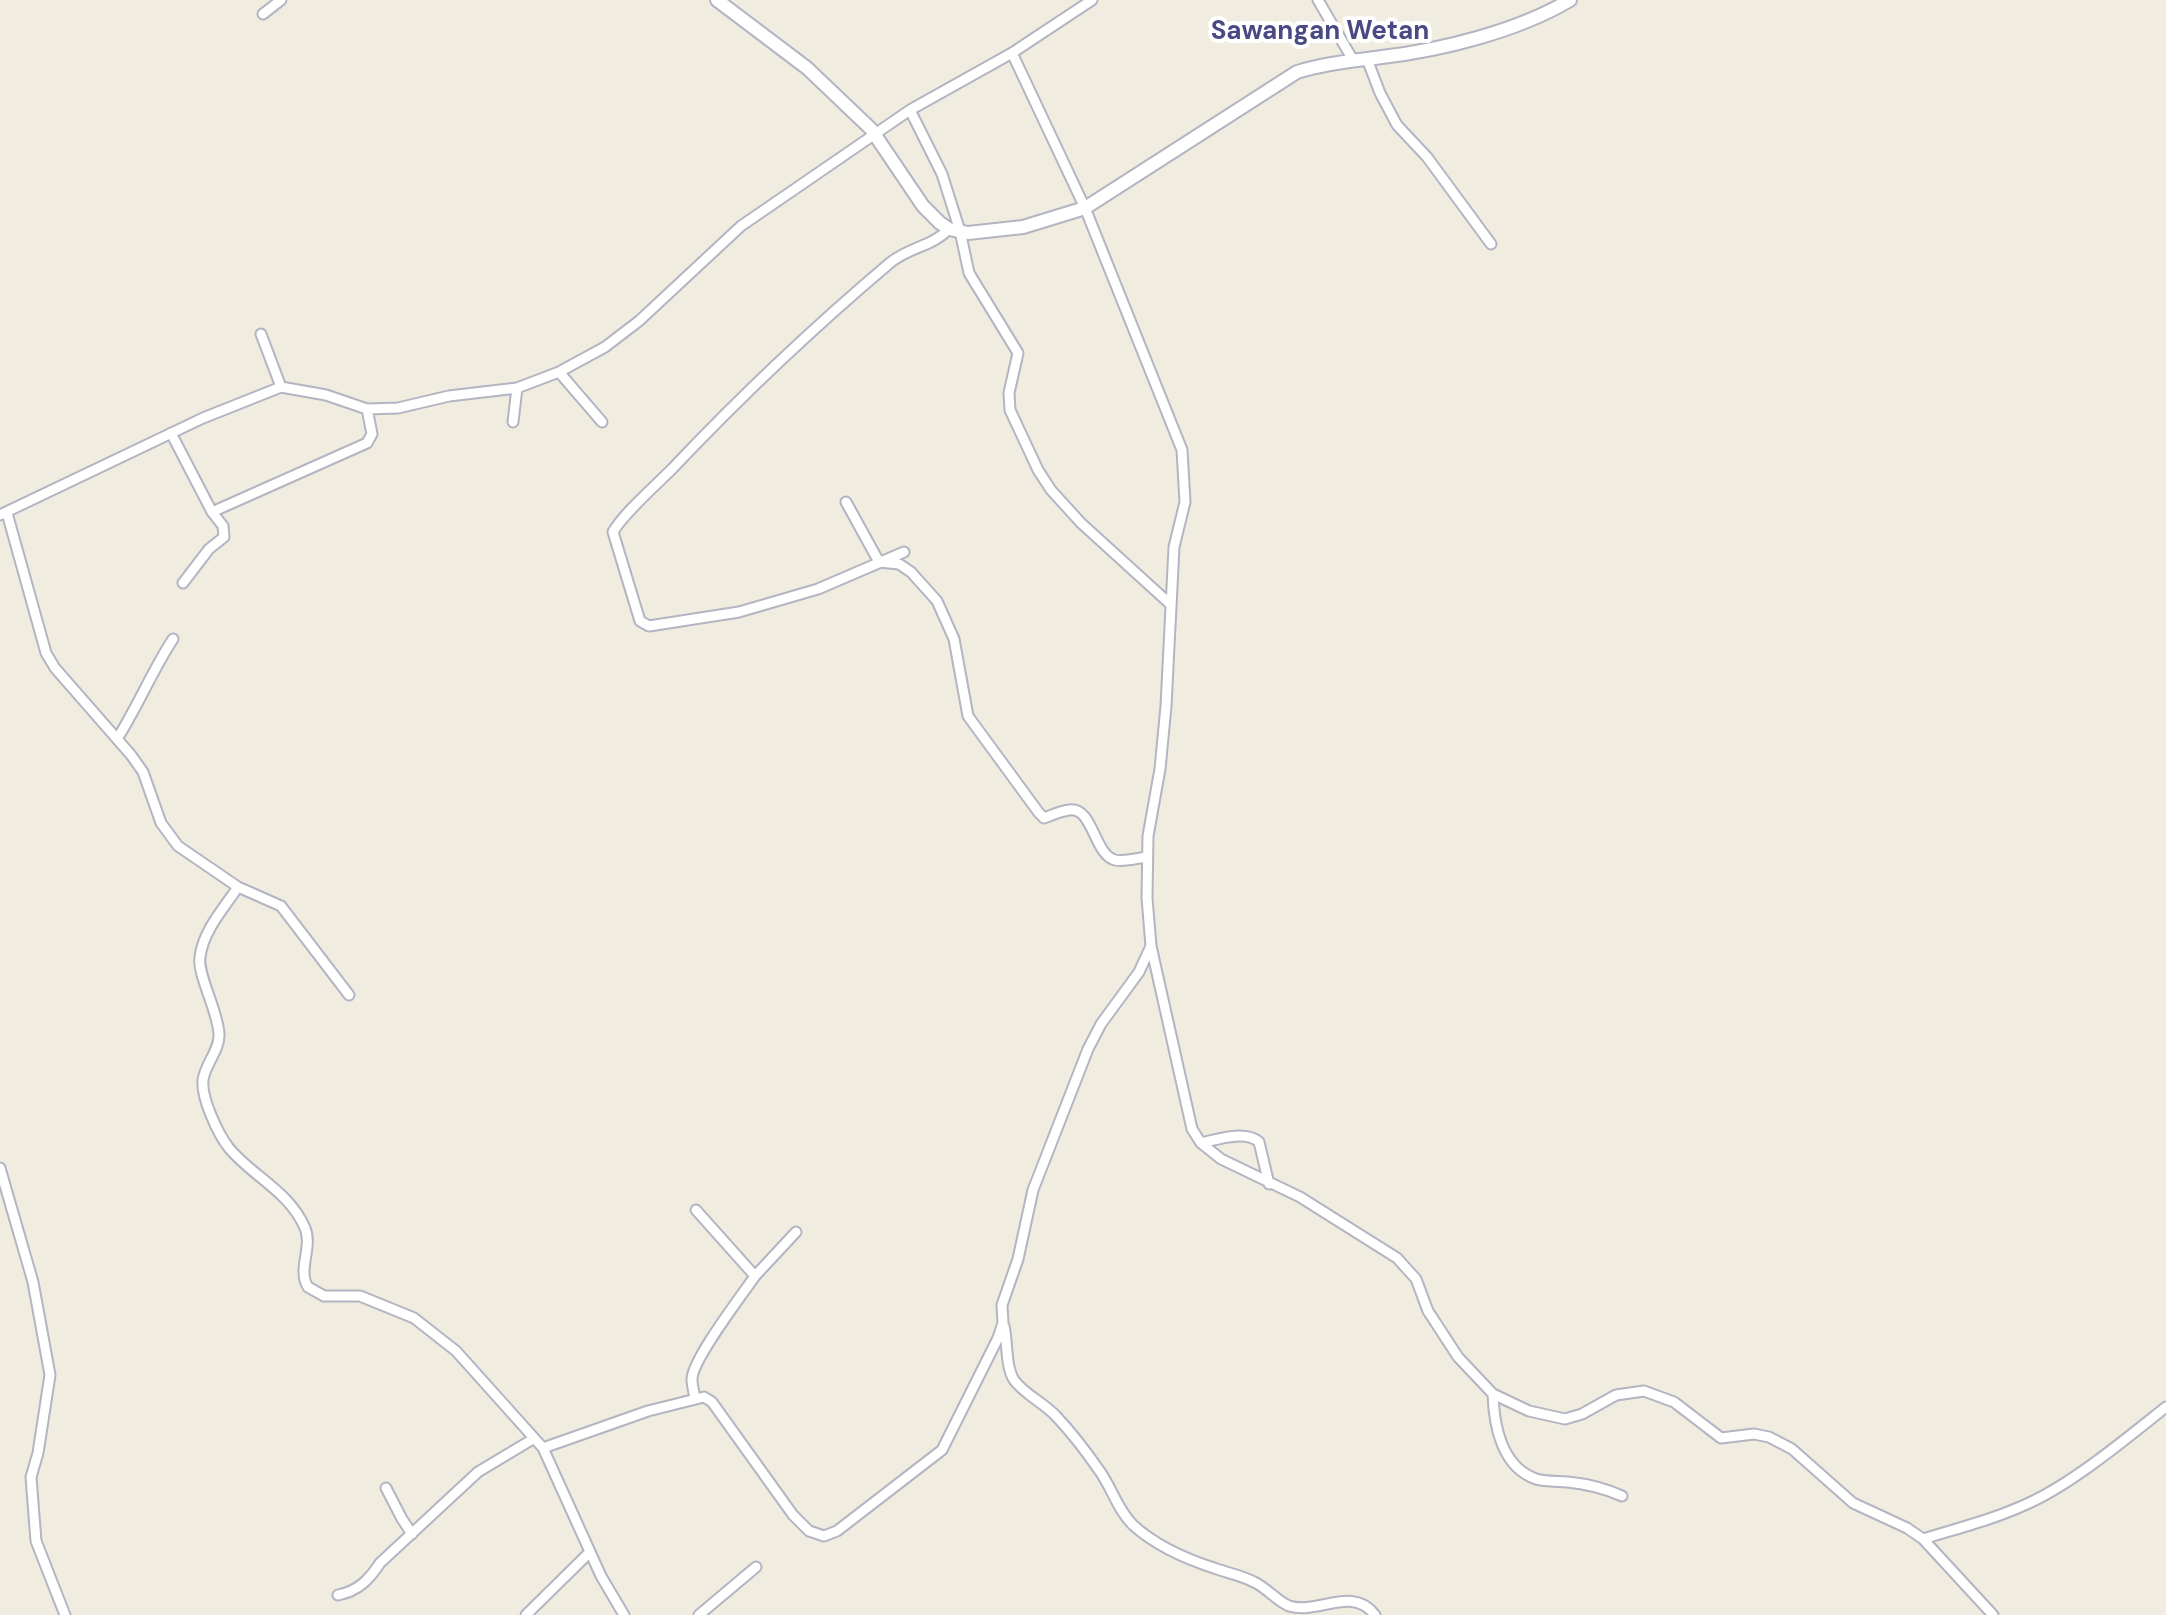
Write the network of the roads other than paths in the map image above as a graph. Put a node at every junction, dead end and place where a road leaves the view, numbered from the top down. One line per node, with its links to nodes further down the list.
1 (281, 0): 6 (street)
2 (717, 0): 11 (street)
3 (1092, 0): 7 (street)
4 (1318, 0): 9 (street)
5 (1570, 0): 8 (street)
6 (263, 14)
7 (1012, 53): 10 (street); 12 (street)
8 (1367, 59): 9 (street); 14 (street)
9 (1353, 60): 12 (street)
10 (910, 110): 11 (street); 13 (street)
11 (875, 133): 13 (street); 16 (street)
12 (1085, 208): 13 (street); 29 (street)
13 (955, 230): 27 (street); 29 (street)
14 (1491, 244)
15 (261, 334): 17 (street)
16 (559, 372): 18 (street); 21 (street)
17 (281, 387): 19 (street); 22 (street)
18 (517, 388): 19 (street); 20 (street)
19 (367, 409): 24 (street)
20 (513, 422)
21 (602, 422)
22 (171, 433): 24 (street); 25 (street)
23 (846, 502): 27 (street)
24 (212, 512): 28 (street)
25 (4, 514): 31 (street)
26 (904, 552): 27 (street)
27 (879, 562): 32 (street)
28 (183, 583)
29 (1169, 603): 32 (street)
30 (173, 639): 31 (street)
31 (117, 739): 33 (street)
32 (1147, 857): 34 (street)
33 (238, 887): 35 (street); 46 (street)
34 (1151, 946): 36 (street); 42 (street)
35 (349, 995)
36 (1201, 1143): 38 (street); 38 (street)
37 (0, 1168): 56 (street)
38 (1269, 1184): 43 (street)
39 (696, 1210): 41 (street)
40 (796, 1232): 41 (street)
41 (755, 1276): 44 (street)
42 (1003, 1323): 44 (street); 55 (street)
43 (1493, 1394): 49 (street); 51 (street)
44 (695, 1398): 47 (street)
45 (2166, 1407): 51 (street)
46 (533, 1439): 47 (street); 50 (street)
47 (543, 1448): 52 (street)
48 (386, 1488): 50 (street)
49 (1622, 1496)
50 (412, 1534): 54 (street)
51 (1923, 1539): 61 (street)
52 (590, 1552): 57 (street); 58 (street)
53 (756, 1567): 59 (street)
54 (338, 1595)
55 (1288, 1610): 60 (street)
56 (65, 1615)
57 (526, 1615)
58 (624, 1615)
59 (699, 1615)
60 (1375, 1615)
61 (1993, 1615)

